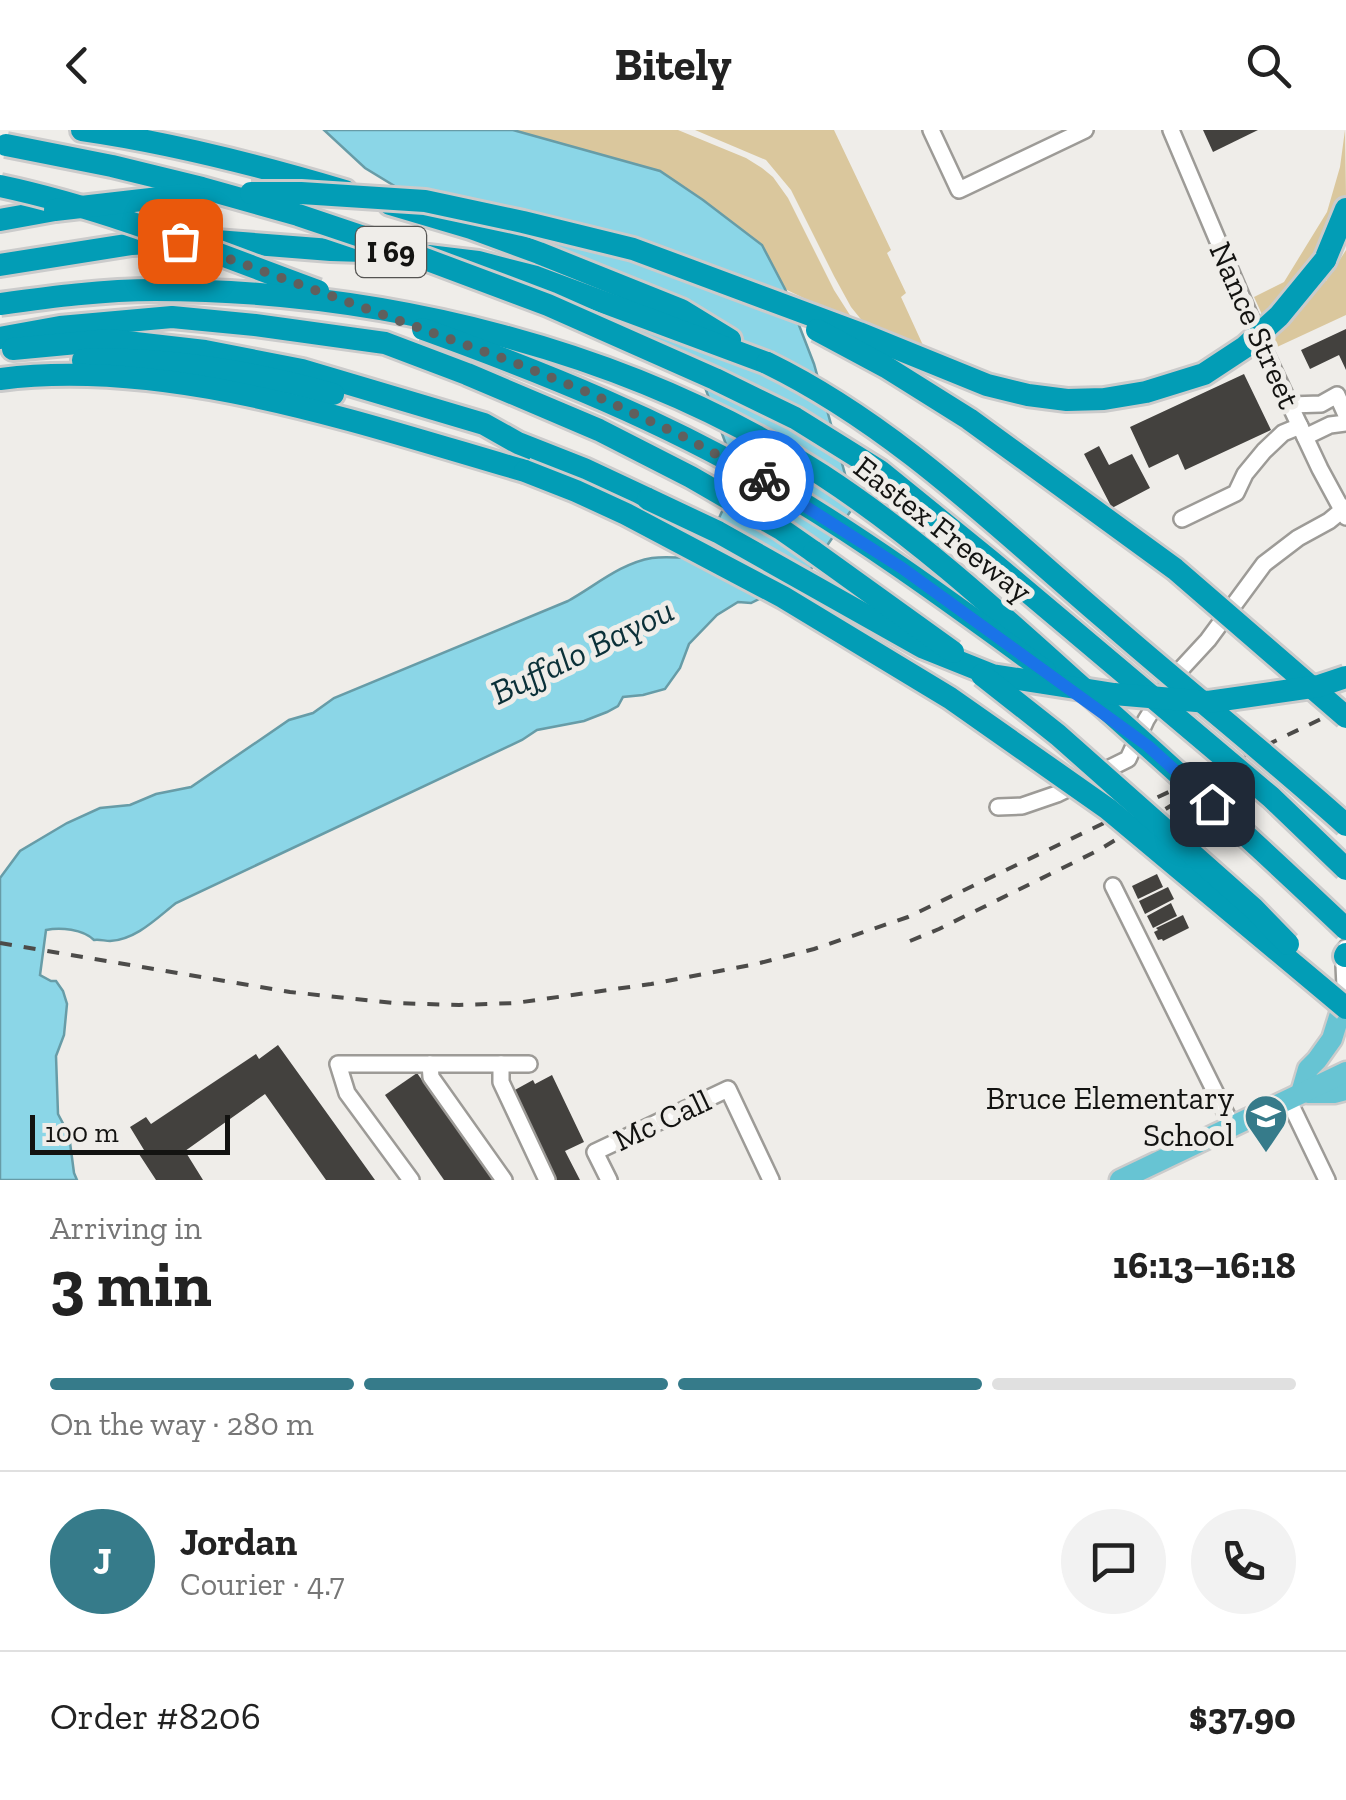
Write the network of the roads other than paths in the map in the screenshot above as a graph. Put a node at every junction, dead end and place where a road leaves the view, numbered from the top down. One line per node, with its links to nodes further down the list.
1 (82, 130): 14 (highway, bridge)
2 (930, 130): 3 (street)
3 (1085, 130)
4 (1171, 130): 17 (street, Nance Street)
5 (3, 145): 29 (highway, I 69, bridge)
6 (0, 186): 26 (highway, bridge)
7 (1346, 209): 10 (highway, bridge)
8 (0, 220): 10 (highway, bridge)
9 (0, 265): 14 (highway, Eastex Freeway / I 69, bridge)
10 (728, 284): 25 (highway, bridge)
11 (0, 304): 26 (highway, Eastex Freeway / I 69, bridge)
12 (0, 338): 33 (highway, bridge)
13 (0, 352): 21 (highway)
14 (767, 363): 28 (highway, Eastex Freeway / I 69, bridge)
15 (0, 367): 21 (highway)
16 (0, 379): 33 (highway, bridge)
17 (1290, 405): 18 (street); 20 (street, Nance Street)
18 (1346, 415)
19 (1346, 423): 20 (street)
20 (1303, 432): 22 (street, Nance Street); 23 (street)
21 (518, 443): 24 (highway, bridge)
22 (1345, 512): 27 (street)
23 (1182, 519)
24 (1346, 677)
25 (1346, 716)
26 (1148, 746): 31 (highway, Eastex Freeway / I 69, bridge)
27 (998, 806)
28 (1346, 825)
29 (1346, 870)
30 (1113, 886): 40 (street)
31 (1346, 929)
32 (1346, 953): 33 (street)
33 (1346, 1005): 39 (main road)
34 (430, 1064): 35 (street); 41 (street); 42 (street)
35 (501, 1064): 36 (street); 43 (street)
36 (530, 1064)
37 (1346, 1072): 39 (main road)
38 (1346, 1090): 39 (main road)
39 (1295, 1096): 40 (main road); 47 (street)
40 (1232, 1126): 46 (main road)
41 (411, 1180)
42 (504, 1180)
43 (547, 1180)
44 (609, 1180): 45 (street, Mc Call)
45 (771, 1180)
46 (1120, 1180)
47 (1327, 1180)

